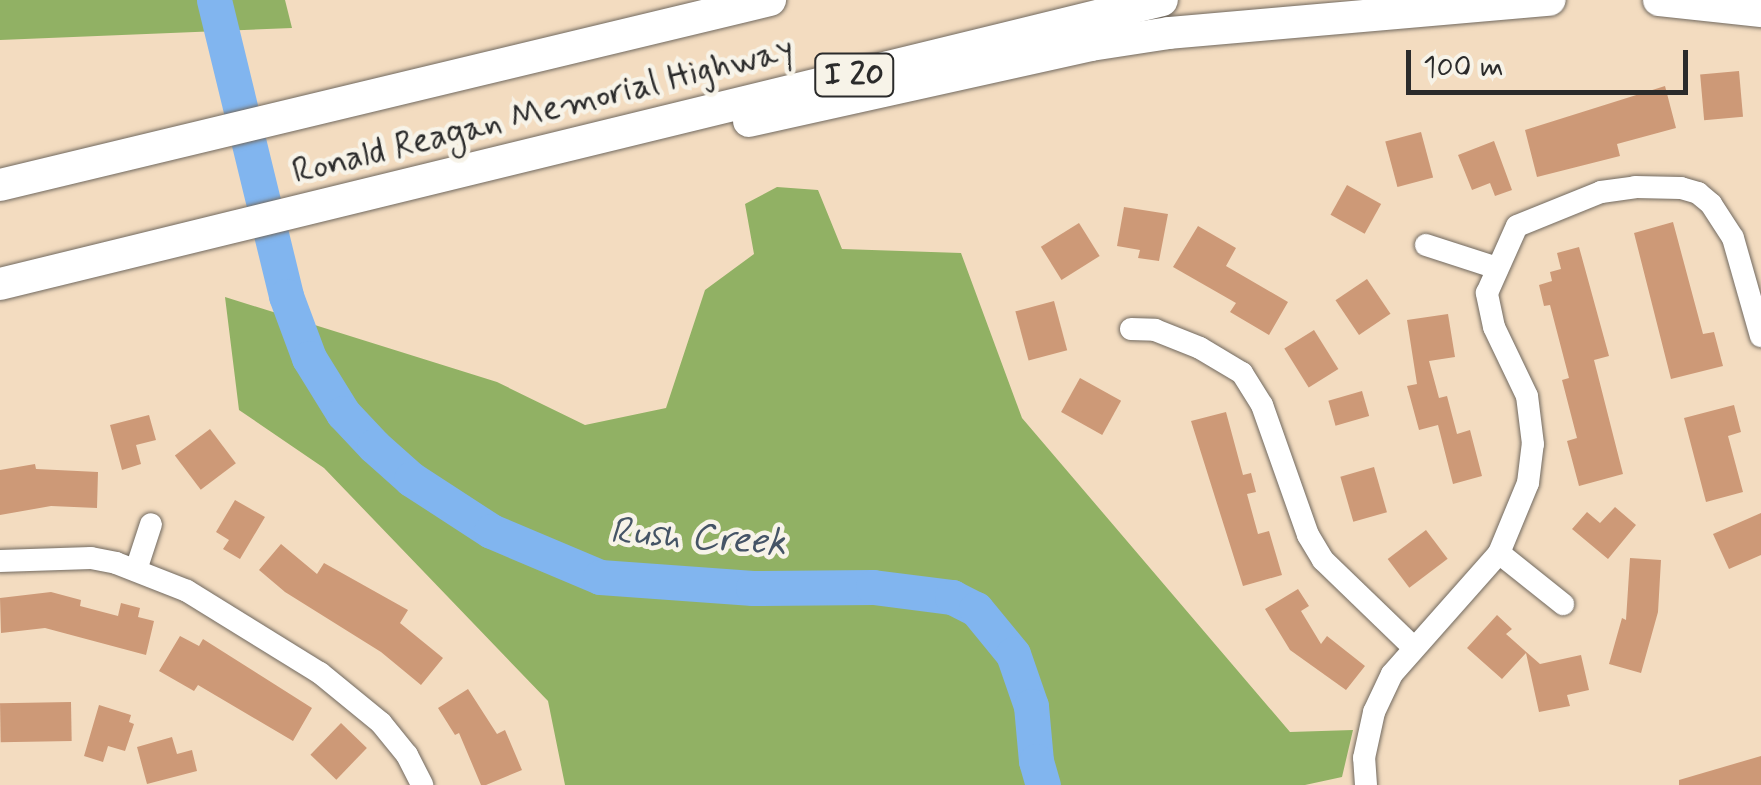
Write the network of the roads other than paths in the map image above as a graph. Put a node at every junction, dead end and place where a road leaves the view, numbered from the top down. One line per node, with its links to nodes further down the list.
1 (742, 0): 7 (highway)
2 (770, 0): 7 (highway, Ronald Reagan Memorial Highway)
3 (1162, 0): 8 (highway, Ronald Reagan Memorial Highway / I 20)
4 (1550, 0): 8 (highway)
5 (1659, 0): 6 (highway)
6 (1761, 11)
7 (684, 19): 9 (highway, Ronald Reagan Memorial Highway)
8 (547, 154): 11 (highway, Ronald Reagan Memorial Highway / I 20)
9 (0, 184)
10 (1426, 245): 12 (street)
11 (96, 262): 13 (highway, Ronald Reagan Memorial Highway / I 20); 14 (highway)
12 (1497, 268): 16 (street); 18 (street)
13 (0, 284)
14 (0, 293)
15 (1132, 328): 22 (street)
16 (1761, 336)
17 (151, 524): 20 (street)
18 (1499, 554): 21 (street); 22 (street)
19 (0, 561): 20 (street)
20 (136, 570): 23 (street)
21 (1563, 604)
22 (1413, 647): 24 (street)
23 (422, 785)
24 (1366, 785)

